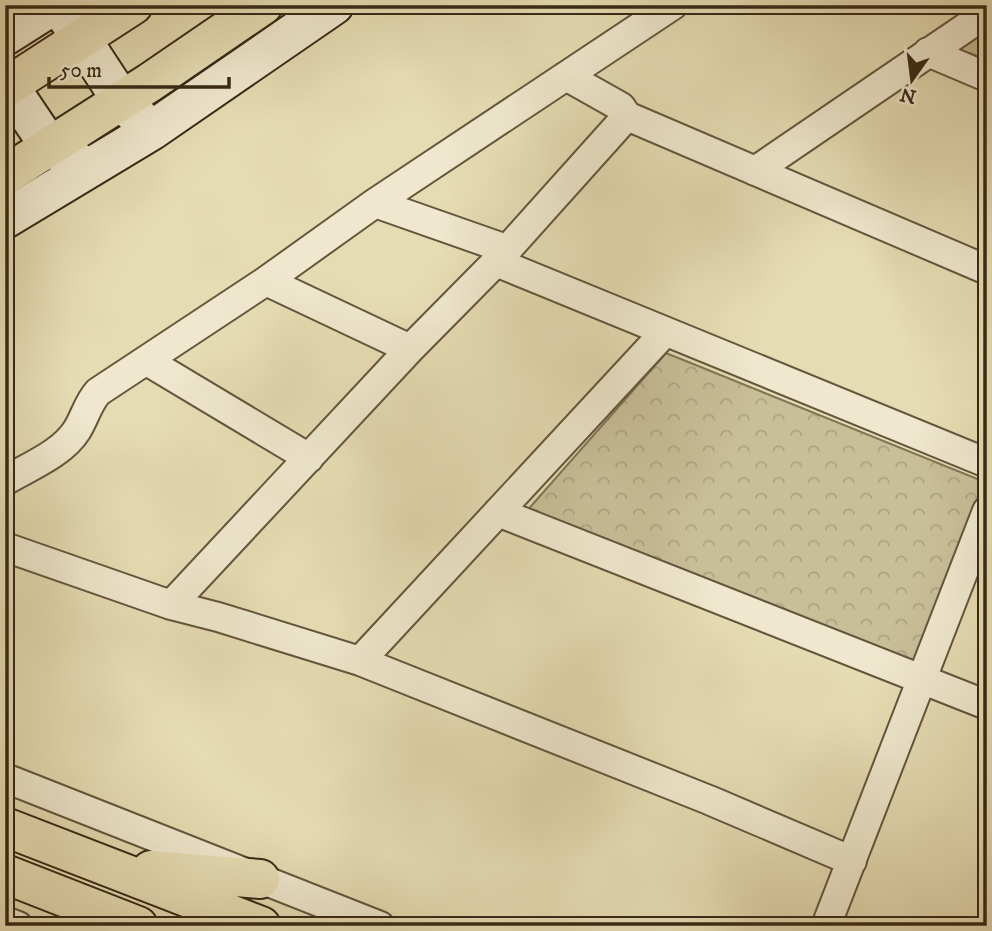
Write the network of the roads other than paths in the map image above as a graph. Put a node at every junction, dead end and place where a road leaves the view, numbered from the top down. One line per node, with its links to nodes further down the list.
1 (57, 5): 7 (main road); 8 (main road)
2 (133, 5): 8 (main road)
3 (263, 5): 13 (main road)
4 (334, 5): 15 (main road)
5 (673, 5): 10 (street)
6 (987, 13): 9 (street)
7 (5, 36)
8 (82, 40): 12 (main road); 13 (main road)
9 (929, 52): 11 (street); 18 (street)
10 (566, 76): 14 (street); 20 (street)
11 (987, 76)
12 (7, 85): 16 (main road)
13 (122, 101): 15 (main road); 16 (main road)
14 (627, 116): 18 (street); 22 (street)
15 (151, 131): 17 (main road)
16 (50, 147): 17 (main road); 19 (main road)
17 (89, 168): 21 (main road)
18 (755, 171): 23 (street)
19 (5, 175)
20 (375, 203): 22 (street); 24 (street)
21 (5, 219)
22 (501, 256): 25 (street); 26 (street)
23 (987, 270)
24 (266, 281): 26 (street); 27 (street)
25 (665, 332): 29 (street); 32 (street)
26 (410, 349): 28 (street)
27 (146, 360): 28 (street); 30 (street)
28 (309, 458): 34 (street)
29 (987, 463)
30 (5, 481)
31 (987, 511): 36 (street)
32 (498, 512): 35 (street); 36 (street)
33 (5, 547): 34 (street)
34 (172, 605): 35 (street)
35 (360, 661): 40 (street)
36 (922, 679): 37 (street); 40 (street)
37 (987, 705)
38 (5, 778): 43 (street)
39 (5, 827): 41 (main road)
40 (852, 861): 49 (street)
41 (109, 867): 43 (main road); 47 (main road)
42 (5, 874): 46 (main road)
43 (260, 879): 48 (street)
44 (5, 921): 45 (street)
45 (18, 926)
46 (138, 926)
47 (261, 926)
48 (380, 926)
49 (826, 926)

